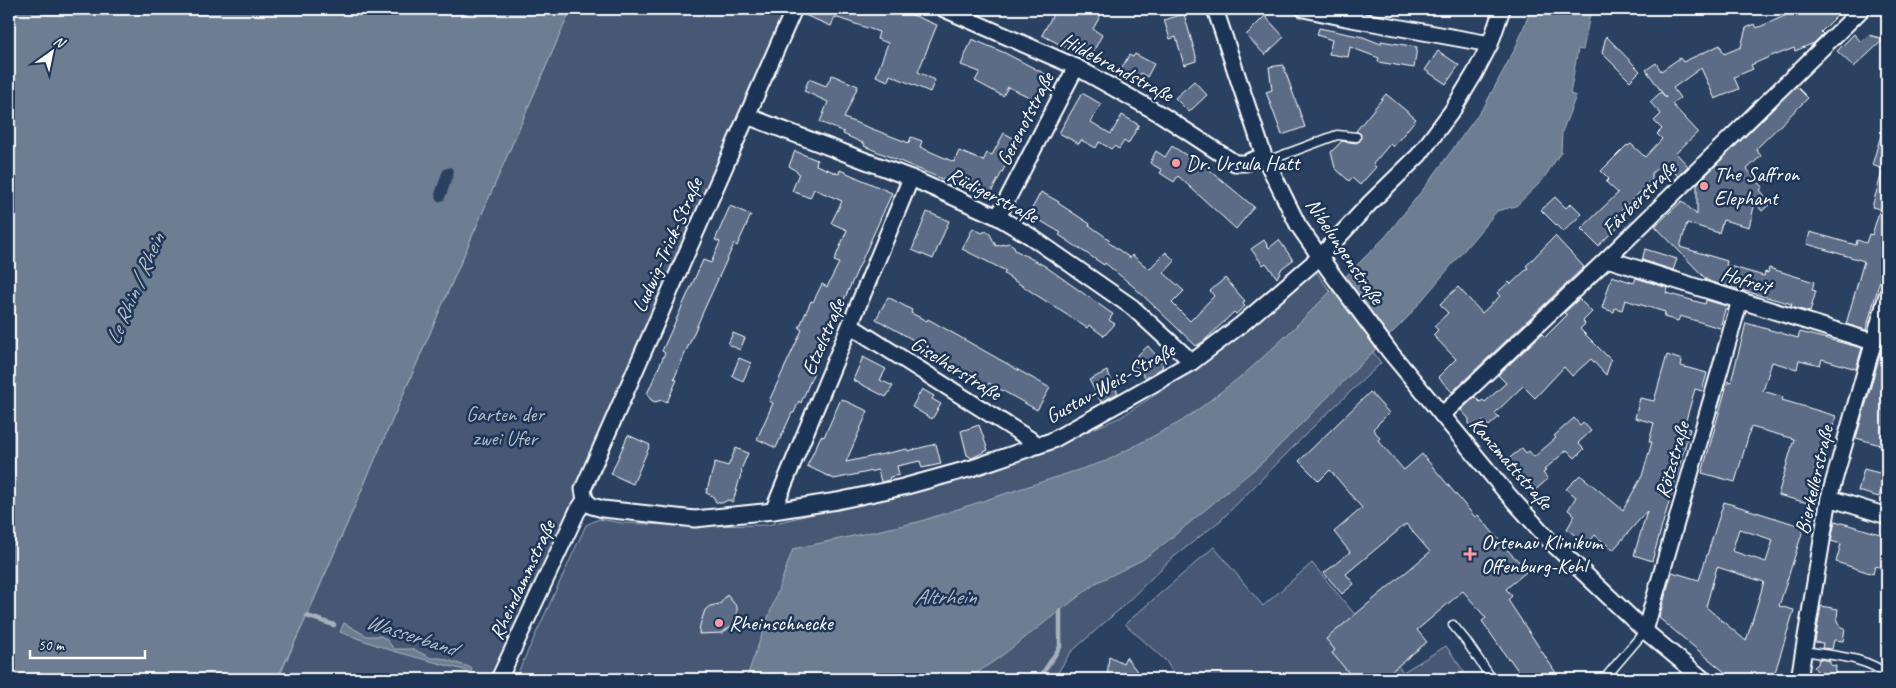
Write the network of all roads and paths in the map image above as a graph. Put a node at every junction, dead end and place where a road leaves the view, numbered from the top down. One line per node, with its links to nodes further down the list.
1 (794, 9): 10 (street, Ludwig-Trick-Straße)
2 (944, 9): 7 (street, Hildebrandstraße)
3 (1215, 9): 12 (street, Nibelungenstraße)
4 (1304, 9): 8 (street)
5 (1502, 9): 8 (street, Gustav-Weis-Straße)
6 (1862, 9): 16 (street, Färberstraße)
7 (980, 16): 9 (street, Hildebrandstraße)
8 (1490, 44): 15 (street, Gustav-Weis-Straße)
9 (1076, 67): 12 (street, Hildebrandstraße); 14 (street, Gerenotstraße)
10 (747, 116): 13 (street, Rüdigerstraße); 26 (street, Ludwig-Trick-Straße)
11 (1356, 137): 12 (lane)
12 (1266, 158): 15 (street, Nibelungenstraße)
13 (911, 178): 14 (street, Rüdigerstraße); 19 (street, Etzelstraße)
14 (998, 217): 22 (street, Rüdigerstraße)
15 (1320, 257): 21 (street, Nibelungenstraße); 22 (street, Gustav-Weis-Straße)
16 (1607, 259): 18 (street, Hofreit); 23 (street, Färberstraße)
17 (1887, 295): 20 (street, Bierkellerstraße)
18 (1740, 300): 20 (street, Hofreit); 30 (street, Rötzstraße)
19 (851, 326): 24 (street, Giselherstraße); 27 (street, Etzelstraße)
20 (1872, 342): 25 (street, Bierkellerstraße)
21 (1385, 346): 23 (street, Kanzmattstraße)
22 (1192, 362): 24 (street, Gustav-Weis-Straße)
23 (1442, 415): 30 (street, Kanzmattstraße)
24 (1039, 445): 27 (street, Gustav-Weis-Straße)
25 (1828, 498): 28 (street); 31 (street, Bierkellerstraße)
26 (585, 500): 27 (street, Gustav-Weis-Straße); 33 (street, Rheindammstraße)
27 (773, 511)
28 (1887, 516)
29 (1453, 626): 34 (lane)
30 (1645, 631): 35 (lane); 36 (street, Kanzmattstraße)
31 (1804, 651): 32 (lane); 37 (street, Bierkellerstraße)
32 (1887, 675)
33 (499, 679)
34 (1492, 679)
35 (1604, 679)
36 (1703, 679)
37 (1800, 679)

